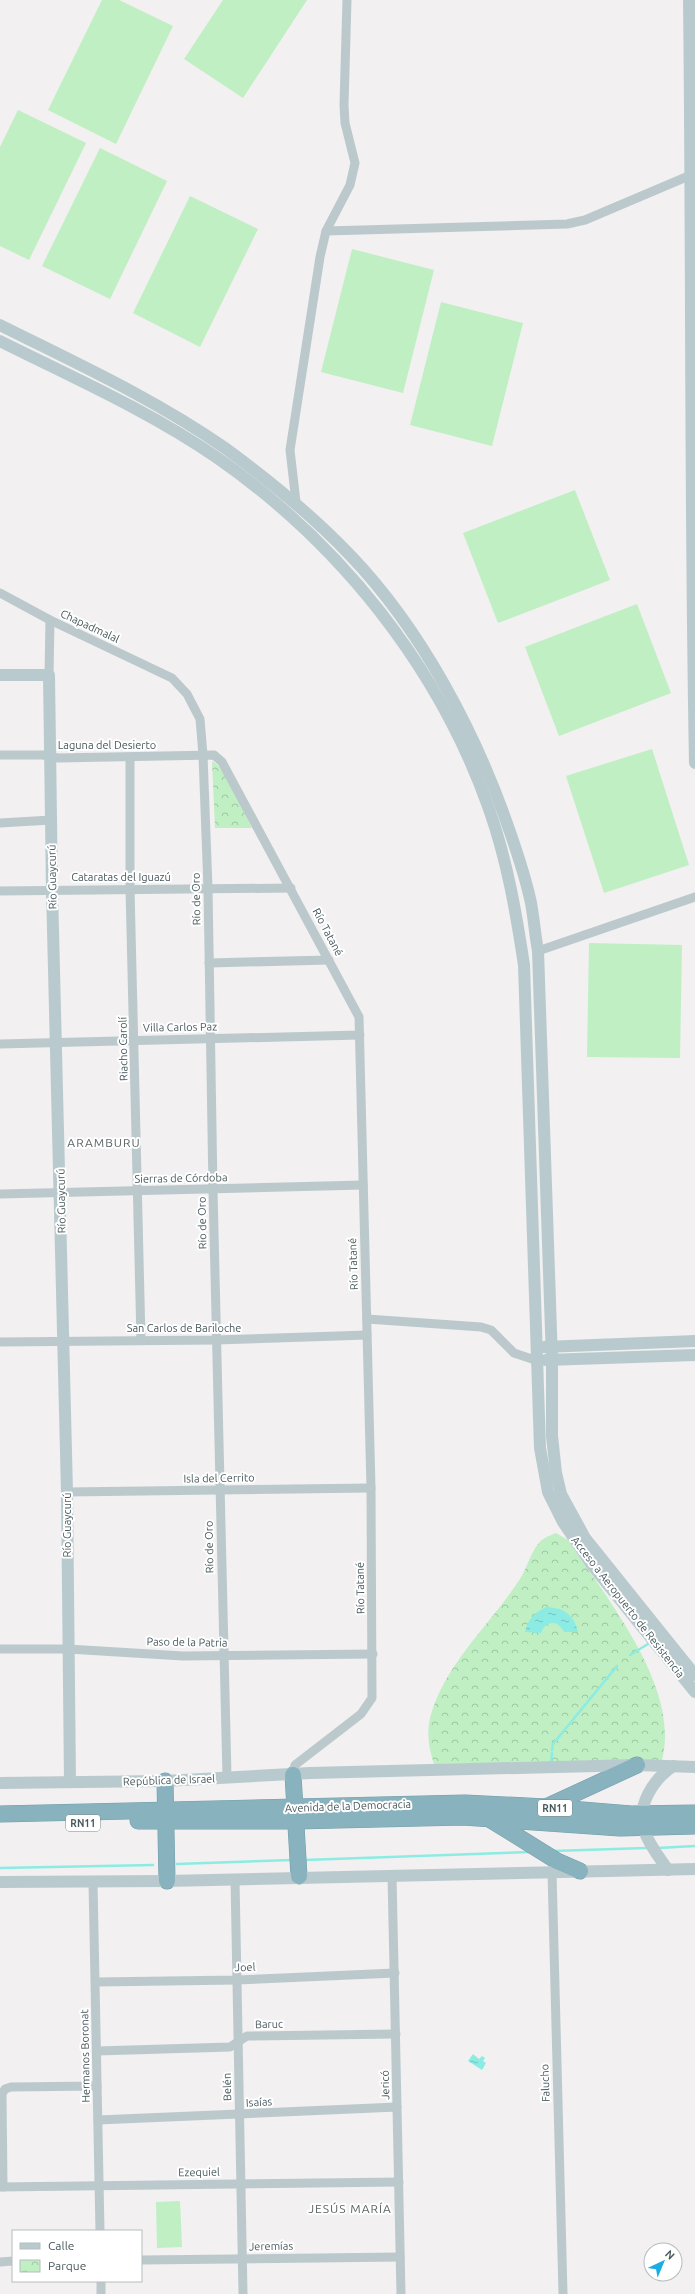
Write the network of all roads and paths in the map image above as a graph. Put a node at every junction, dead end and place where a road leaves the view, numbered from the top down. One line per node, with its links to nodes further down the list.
1 (347, 0): 4 (street)
2 (689, 0): 3 (street)
3 (691, 175): 4 (street); 5 (street)
4 (326, 231): 9 (street)
5 (694, 269): 8 (street)
6 (0, 325): 9 (street, Acceso a Aeropuerto de Resistencia)
7 (0, 340): 51 (street, Acceso a Aeropuerto de Resistencia)
8 (693, 432): 10 (street)
9 (296, 502): 30 (street, Acceso a Aeropuerto de Resistencia)
10 (693, 555): 21 (street)
11 (0, 593): 12 (street, Chapadmalal)
12 (50, 620): 13 (street, Río Guaycurú); 15 (street, Chapadmalal)
13 (49, 674): 14 (street); 19 (street, Río Guaycurú)
14 (0, 675)
15 (172, 678): 17 (street, Río de Oro)
16 (0, 755): 19 (street, Laguna del Desierto)
17 (203, 755): 18 (street, Laguna del Desierto); 20 (street, Laguna del Desierto); 24 (street, Río de Oro)
18 (214, 755): 25 (street, Río Tatané)
19 (51, 756): 20 (street, Laguna del Desierto); 22 (street, Río Guaycurú)
20 (130, 758): 26 (street, Riacho Carolí)
21 (695, 762)
22 (51, 820): 23 (street); 27 (street, Río Guaycurú)
23 (0, 822)
24 (208, 888): 25 (street, Cataratas del Iguazú); 26 (street, Cataratas del Iguazú); 32 (street, Río de Oro)
25 (291, 888): 31 (street, Río Tatané)
26 (130, 889): 27 (street, Cataratas del Iguazú); 35 (street, Riacho Carolí)
27 (52, 890): 28 (street, Cataratas del Iguazú); 36 (street, Río Guaycurú)
28 (0, 891)
29 (695, 897): 30 (street)
30 (538, 951): 50 (street, Acceso a Aeropuerto de Resistencia)
31 (329, 960): 32 (street); 33 (street, Río Tatané)
32 (209, 963): 34 (street, Río de Oro)
33 (360, 1035): 34 (street, Villa Carlos Paz); 38 (street, Río Tatané)
34 (210, 1038): 35 (street, Villa Carlos Paz); 40 (street, Río de Oro)
35 (134, 1040): 36 (street, Villa Carlos Paz); 39 (street, Riacho Carolí)
36 (56, 1042): 37 (street, Villa Carlos Paz); 41 (street, Río Guaycurú)
37 (0, 1044)
38 (363, 1185): 40 (street, Sierras de Córdoba); 43 (street, Río Tatané)
39 (138, 1190): 40 (street, Sierras de Córdoba); 41 (street, Sierras de Córdoba); 46 (street, Riacho Carolí)
40 (213, 1190): 47 (street, Río de Oro)
41 (61, 1193): 42 (street, Sierras de Córdoba); 45 (street, Río Guaycurú)
42 (0, 1194)
43 (367, 1319): 44 (street, Río Tatané); 54 (street)
44 (367, 1335): 47 (street, San Carlos de Bariloche); 55 (street, Río Tatané)
45 (64, 1340): 46 (street, San Carlos de Bariloche); 49 (street, San Carlos de Bariloche); 57 (street, Río Guaycurú)
46 (141, 1340): 47 (street, San Carlos de Bariloche)
47 (216, 1340): 56 (street, Río de Oro)
48 (695, 1341): 50 (street)
49 (0, 1342)
50 (552, 1346): 51 (street); 53 (street, Acceso a Aeropuerto de Resistencia)
51 (537, 1347): 54 (street, Acceso a Aeropuerto de Resistencia)
52 (695, 1355): 53 (street)
53 (552, 1360): 54 (street); 62 (street, Acceso a Aeropuerto de Resistencia)
54 (538, 1361): 63 (street, Acceso a Aeropuerto de Resistencia)
55 (371, 1488): 56 (street, Isla del Cerrito); 60 (street, Río Tatané)
56 (220, 1491): 57 (street, Isla del Cerrito); 61 (street, Río de Oro)
57 (67, 1492): 59 (street, Río Guaycurú)
58 (0, 1649): 59 (street, Paso de la Patria)
59 (68, 1649): 61 (street, Paso de la Patria); 70 (street, Río Guaycurú)
60 (373, 1654): 61 (street, Paso de la Patria); 67 (street, Río Tatané)
61 (224, 1655): 68 (street, Río de Oro)
62 (695, 1675)
63 (695, 1692)
64 (637, 1765): 65 (street); 67 (street, República de Israel); 72 (highway)
65 (673, 1766): 66 (street); 78 (street)
66 (695, 1767)
67 (293, 1775): 68 (street, República de Israel); 76 (highway)
68 (227, 1777): 69 (street, República de Israel)
69 (165, 1781): 70 (street, República de Israel); 75 (highway)
70 (70, 1782): 71 (street, República de Israel)
71 (0, 1783)
72 (546, 1807): 76 (highway, Avenida de la Democracia / RN11); 78 (highway, Avenida de la Democracia / RN11)
73 (695, 1813): 78 (highway, Avenida de la Democracia / RN11)
74 (0, 1814): 75 (highway, Avenida de la Democracia / RN11)
75 (165, 1815): 76 (highway, Avenida de la Democracia / RN11); 79 (highway, Avenida de la Democracia / RN11); 88 (highway)
76 (296, 1815): 77 (highway, Avenida de la Democracia / RN11); 86 (highway)
77 (488, 1818): 78 (highway, Avenida de la Democracia / RN11); 83 (highway)
78 (643, 1821): 80 (highway, Avenida de la Democracia / RN11); 82 (street)
79 (0, 1825)
80 (695, 1826)
81 (695, 1869): 82 (street)
82 (668, 1870): 83 (street)
83 (580, 1871): 84 (street)
84 (552, 1872): 85 (street); 115 (street, Falucho)
85 (392, 1875): 86 (street); 91 (street, Jericó)
86 (299, 1876): 87 (street)
87 (235, 1879): 88 (street); 92 (street, Belén)
88 (167, 1881): 90 (street)
89 (0, 1882): 90 (street)
90 (93, 1882): 93 (street, Hermanos Boronat)
91 (395, 1973): 92 (street, Joel); 94 (street, Jericó)
92 (237, 1980): 93 (street, Joel); 95 (street, Belén)
93 (96, 1982): 96 (street, Hermanos Boronat)
94 (396, 2034): 95 (street, Baruc); 98 (street, Jericó)
95 (238, 2042): 96 (street, Baruc); 99 (street, Belén)
96 (97, 2051): 97 (street, Hermanos Boronat)
97 (97, 2086): 100 (street, Hermanos Boronat); 104 (street)
98 (397, 2107): 99 (street, Isaías); 101 (street, Jericó)
99 (240, 2115): 100 (street, Isaías); 102 (street, Belén)
100 (98, 2120): 103 (street, Hermanos Boronat)
101 (399, 2182): 102 (street, Ezequiel); 106 (street, Jericó)
102 (241, 2184): 103 (street, Ezequiel); 107 (street, Belén)
103 (99, 2186): 104 (street, Ezequiel); 105 (street, Hermanos Boronat)
104 (2, 2187)
105 (100, 2230)
106 (400, 2257): 107 (street, Jeremías); 114 (street, Jericó)
107 (242, 2259): 108 (street, Jeremías); 113 (street, Belén)
108 (142, 2260)
109 (0, 2262): 110 (street)
110 (12, 2262)
111 (101, 2282): 112 (street)
112 (102, 2294)
113 (243, 2294)
114 (401, 2294)
115 (563, 2294)

